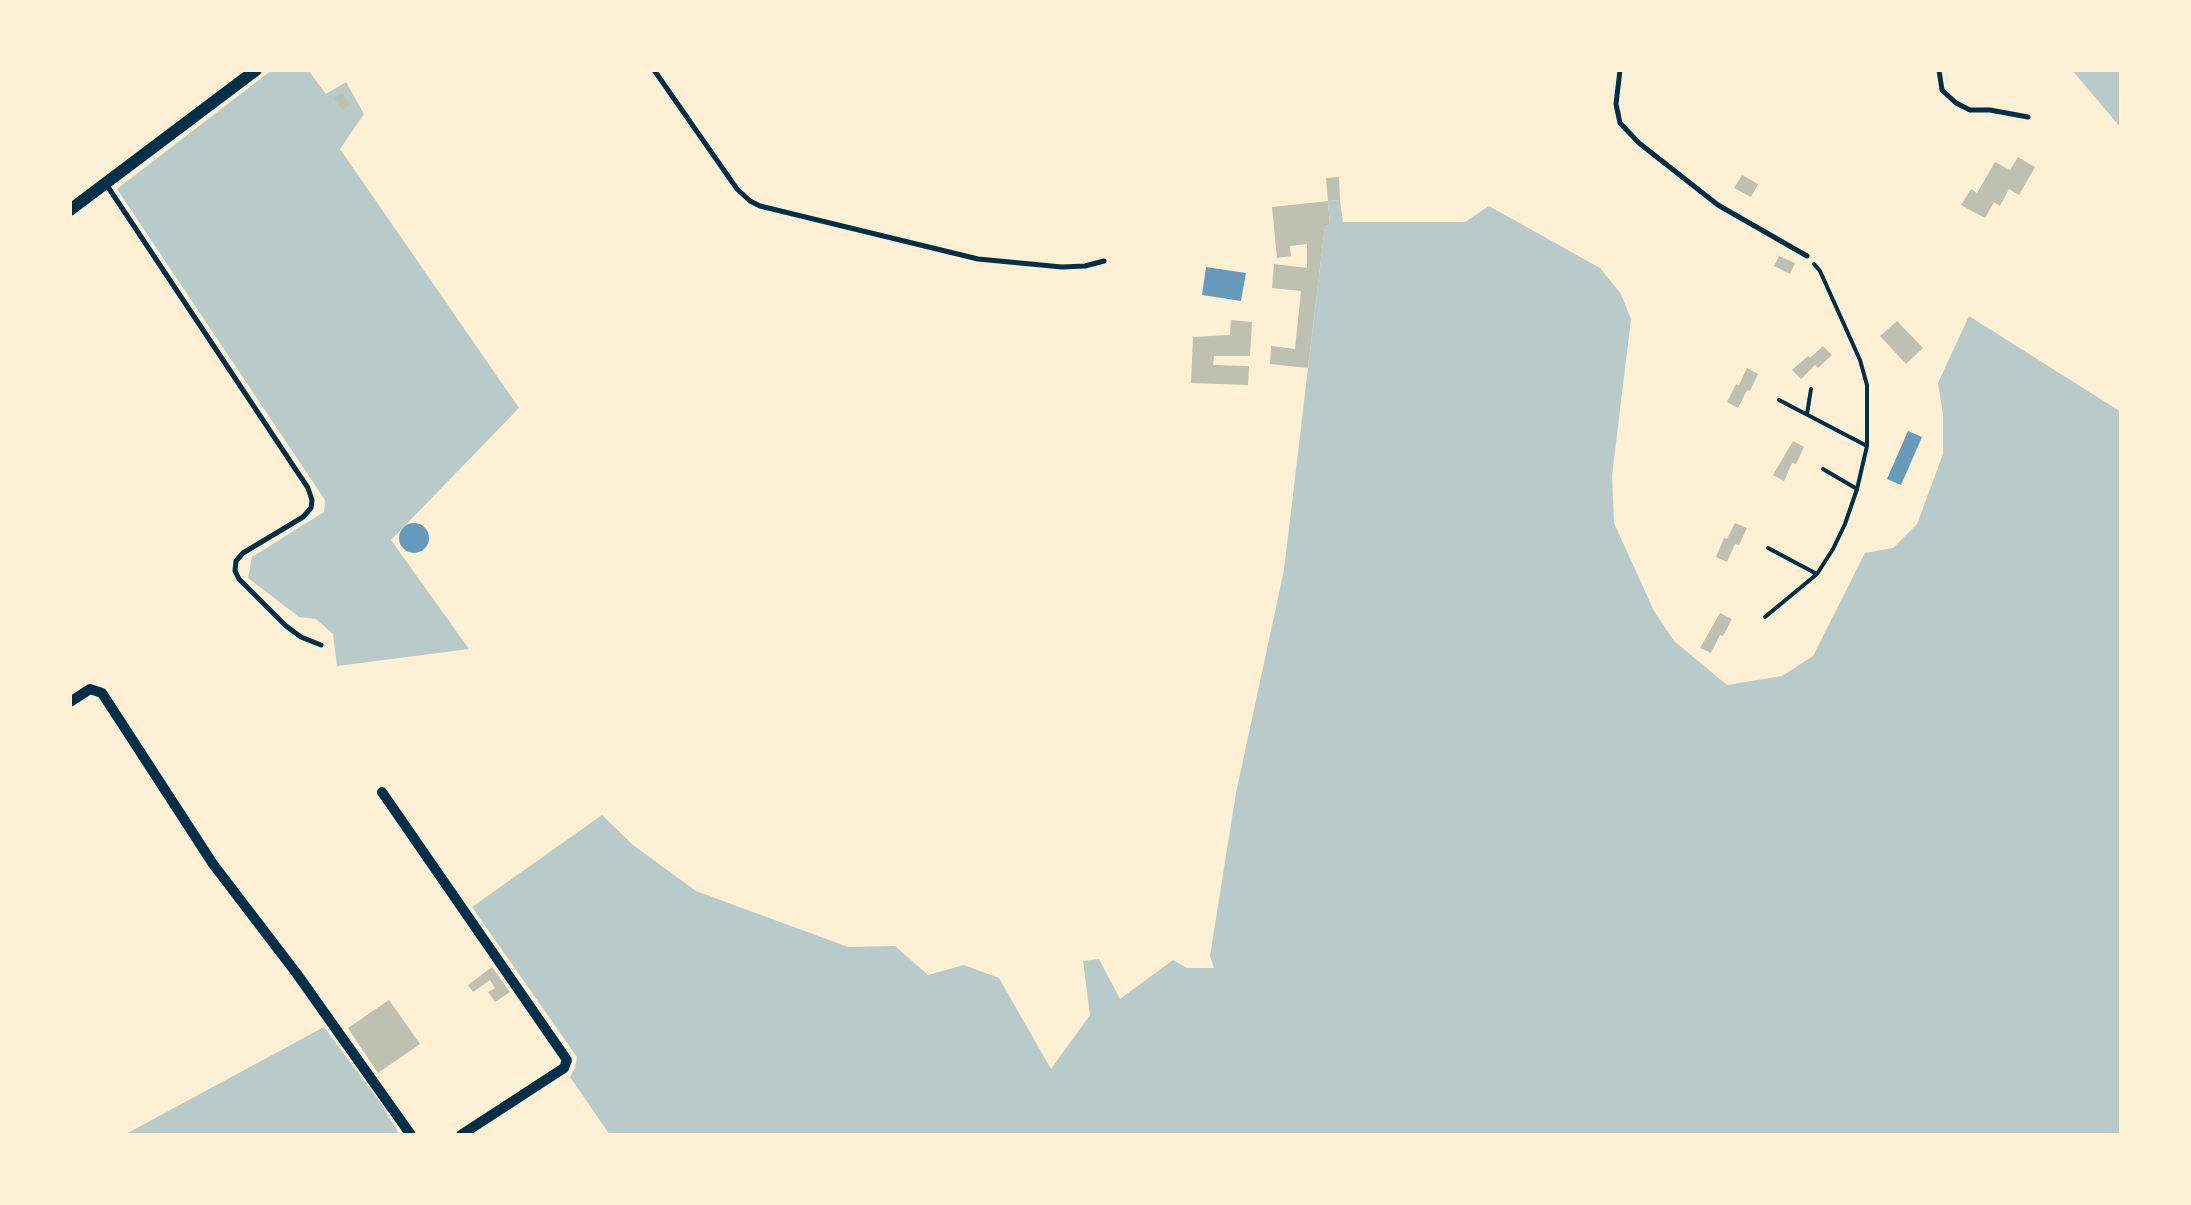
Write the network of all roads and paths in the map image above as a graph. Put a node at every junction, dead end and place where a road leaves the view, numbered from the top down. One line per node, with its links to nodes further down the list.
1 (256, 70): 6 (street)
2 (654, 70): 9 (lane)
3 (1620, 70): 8 (lane)
4 (1939, 70): 5 (lane)
5 (2028, 117)
6 (106, 184): 7 (street); 19 (lane)
7 (70, 210)
8 (1807, 256): 13 (path)
9 (1104, 261)
10 (1810, 389): 12 (path)
11 (1779, 400): 12 (path)
12 (1807, 414): 13 (path)
13 (1867, 446): 15 (path)
14 (1823, 469): 15 (path)
15 (1857, 489): 17 (path)
16 (1768, 548): 17 (path)
17 (1817, 574): 18 (path)
18 (1764, 617)
19 (320, 646)
20 (70, 702): 22 (street)
21 (382, 792): 23 (street)
22 (411, 1135)
23 (461, 1135)

